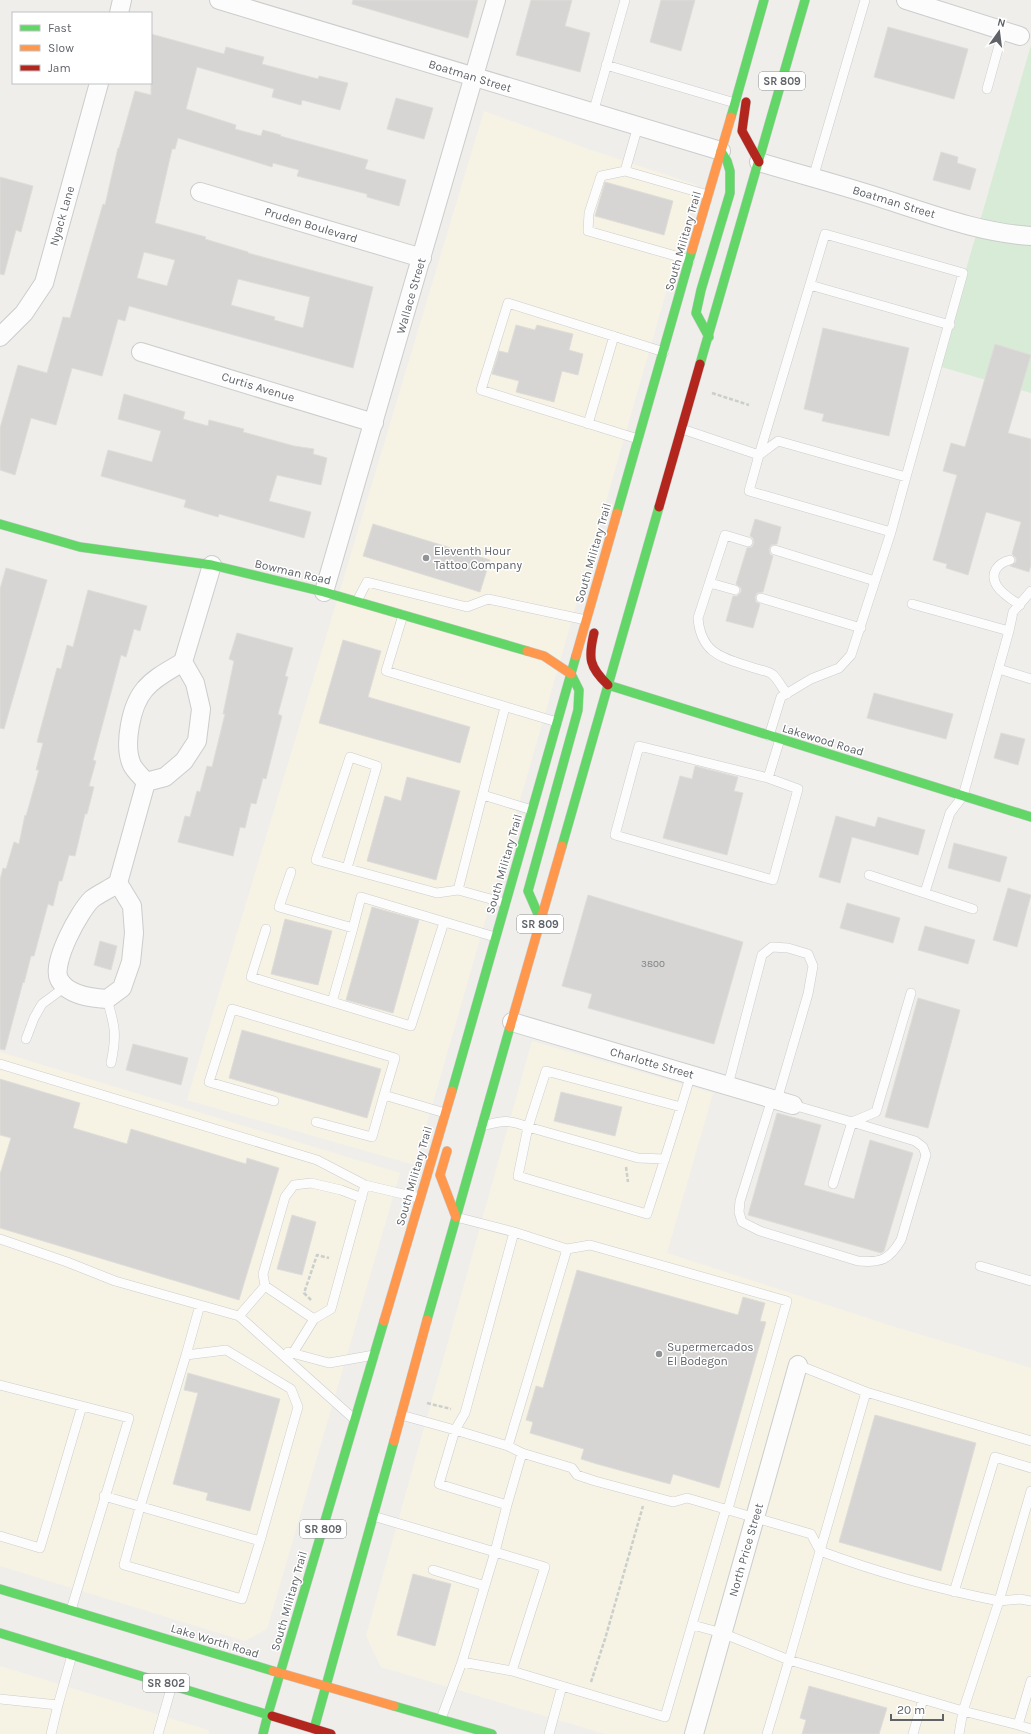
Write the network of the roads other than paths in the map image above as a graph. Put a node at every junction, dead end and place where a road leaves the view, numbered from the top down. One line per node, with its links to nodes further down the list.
1 (122, 0): 9 (street)
2 (219, 0): 15 (street, Boatman Street)
3 (496, 0): 15 (street, Wallace Street)
4 (625, 0): 14 (lane)
5 (764, 0): 10 (main road, South Military Trail / SR 809)
6 (805, 0): 23 (main road, SR 809)
7 (865, 0): 25 (lane)
8 (906, 0): 11 (street)
9 (119, 12)
10 (759, 18): 12 (main road); 19 (main road, South Military Trail / SR 809)
11 (1003, 31): 13 (street); 17 (lane)
12 (764, 32)
13 (1020, 36)
14 (606, 65): 19 (lane); 20 (lane)
15 (474, 77): 20 (street, Boatman Street); 29 (street, Wallace Street)
16 (99, 84): 33 (street, Nyack Lane)
17 (987, 89)
18 (748, 95): 23 (main road)
19 (735, 104): 22 (main road, South Military Trail / SR 809)
20 (593, 113): 21 (street, Boatman Street)
21 (638, 126): 22 (street, Boatman Street); 24 (lane)
22 (721, 151): 27 (main road, South Military Trail / SR 809); 35 (main road)
23 (759, 162): 25 (street, Boatman Street); 35 (main road, SR 809)
24 (625, 171): 27 (lane); 30 (lane)
25 (813, 178): 28 (street, Boatman Street)
26 (200, 192): 29 (street, Pruden Boulevard)
27 (708, 195): 30 (main road, South Military Trail / SR 809)
28 (1031, 236)
29 (422, 258): 38 (street, Wallace Street)
30 (690, 260): 37 (main road, South Military Trail / SR 809)
31 (810, 284): 32 (lane); 32 (lane); 42 (lane)
32 (950, 325): 44 (lane)
33 (0, 336)
34 (614, 336): 37 (lane); 39 (lane); 39 (lane)
35 (709, 337): 40 (main road, SR 809)
36 (141, 352): 38 (street, Curtis Avenue)
37 (664, 352): 41 (main road, South Military Trail / SR 809)
38 (374, 423): 56 (street, Wallace Street)
39 (588, 424): 41 (lane)
40 (682, 429): 42 (lane); 70 (main road, SR 809)
41 (638, 440): 43 (main road, South Military Trail / SR 809)
42 (758, 455): 44 (lane); 47 (lane)
43 (632, 463): 45 (main road); 62 (main road, South Military Trail / SR 809)
44 (906, 477): 47 (lane)
45 (625, 519)
46 (0, 524): 51 (main road, Bowman Road)
47 (891, 532): 52 (lane)
48 (748, 542): 53 (lane)
49 (775, 550): 52 (lane)
50 (1010, 560): 60 (lane)
51 (212, 565): 56 (main road, Bowman Road); 66 (street)
52 (876, 581): 64 (lane)
53 (710, 583): 54 (lane); 71 (lane)
54 (735, 590)
55 (1031, 591): 60 (lane)
56 (324, 592): 58 (main road, Bowman Road)
57 (761, 598): 64 (lane)
58 (357, 601): 61 (main road, Bowman Road); 62 (lane)
59 (912, 604): 65 (lane)
60 (1020, 605): 65 (lane)
61 (403, 615): 68 (main road, Bowman Road); 72 (lane)
62 (586, 620): 68 (main road, South Military Trail / SR 809)
63 (596, 623): 70 (main road)
64 (861, 628): 71 (lane)
65 (1009, 631): 67 (lane)
66 (183, 662): 77 (street); 77 (street)
67 (999, 668): 69 (lane); 79 (lane)
68 (571, 674): 73 (main road, South Military Trail / SR 809); 90 (main road)
69 (1031, 679)
70 (608, 686): 74 (main road, Lakewood Road); 90 (main road, SR 809)
71 (787, 694): 74 (lane)
72 (505, 707): 73 (lane); 78 (lane)
73 (557, 722): 80 (main road, South Military Trail / SR 809)
74 (769, 736): 75 (main road, Lakewood Road)
75 (780, 739): 76 (lane); 79 (main road, Lakewood Road)
76 (768, 778): 76 (lane)
77 (146, 782): 85 (street)
78 (483, 795): 80 (lane); 86 (lane)
79 (963, 796): 81 (main road, Lakewood Road); 87 (lane)
80 (532, 810): 88 (main road, South Military Trail / SR 809)
81 (1031, 817)
82 (347, 868): 82 (lane); 86 (lane)
83 (291, 872): 92 (lane)
84 (869, 875): 87 (lane)
85 (118, 883): 96 (street); 98 (street)
86 (458, 890): 88 (lane)
87 (925, 892): 89 (lane)
88 (505, 903): 94 (main road, South Military Trail / SR 809)
89 (973, 909)
90 (541, 921): 100 (main road, SR 809)
91 (444, 922): 92 (lane); 94 (lane); 99 (lane)
92 (353, 928): 99 (lane)
93 (266, 929): 99 (lane)
94 (495, 937): 95 (main road); 110 (main road, South Military Trail / SR 809)
95 (503, 955)
96 (65, 987): 98 (street); 101 (lane)
97 (911, 993): 112 (lane)
98 (107, 999): 102 (lane)
99 (332, 1002)
100 (512, 1022): 104 (street, Charlotte Street); 113 (main road, SR 809)
101 (26, 1039)
102 (111, 1063)
103 (0, 1064): 118 (lane)
104 (691, 1074): 105 (street, Charlotte Street); 109 (lane)
105 (728, 1086): 108 (street, Charlotte Street); 108 (lane)
106 (384, 1095): 107 (lane); 110 (lane); 111 (lane)
107 (274, 1101)
108 (780, 1101): 112 (lane); 112 (lane)
109 (681, 1107): 114 (lane); 116 (lane)
110 (445, 1113): 120 (main road, South Military Trail / SR 809)
111 (316, 1122)
112 (852, 1122): 117 (lane)
113 (482, 1126): 114 (lane); 121 (main road, SR 809)
114 (528, 1127): 116 (lane); 116 (lane)
115 (449, 1145): 121 (main road)
116 (665, 1159)
117 (833, 1184)
118 (365, 1185): 119 (lane); 120 (lane)
119 (362, 1198): 127 (lane); 130 (lane)
120 (420, 1198): 134 (main road, South Military Trail / SR 809)
121 (456, 1217): 122 (lane); 139 (main road, SR 809)
122 (514, 1232): 124 (lane); 141 (lane)
123 (0, 1239): 128 (lane)
124 (567, 1249): 143 (lane); 150 (lane)
125 (980, 1266): 126 (lane)
126 (1031, 1281)
127 (265, 1286): 129 (lane); 130 (lane)
128 (200, 1305): 129 (lane); 133 (lane)
129 (238, 1316): 131 (lane)
130 (314, 1319): 132 (lane)
131 (275, 1348): 132 (lane); 140 (lane)
132 (293, 1353): 134 (lane)
133 (186, 1355): 149 (lane); 154 (lane)
134 (374, 1355): 140 (main road, South Military Trail / SR 809)
135 (798, 1365): 137 (lane); 152 (street, North Price Street)
136 (0, 1385): 138 (lane)
137 (866, 1392): 142 (lane); 155 (lane)
138 (82, 1406): 147 (lane); 153 (lane)
139 (402, 1415): 141 (lane); 151 (main road, SR 809)
140 (355, 1420): 171 (main road, South Military Trail / SR 809)
141 (455, 1430): 143 (lane); 148 (lane)
142 (1031, 1441)
143 (508, 1446): 144 (lane)
144 (522, 1453): 148 (lane); 150 (lane)
145 (1031, 1468): 160 (lane)
146 (1031, 1491): 161 (lane)
147 (104, 1496): 149 (lane); 163 (lane)
148 (507, 1505): 156 (lane)
149 (140, 1506): 154 (lane); 154 (lane)
150 (727, 1508): 152 (lane); 164 (lane)
151 (373, 1516): 156 (lane); 175 (main road, SR 809)
152 (755, 1517): 155 (lane); 166 (street, North Price Street)
153 (0, 1536)
154 (260, 1541)
155 (820, 1551): 160 (lane); 168 (lane)
156 (495, 1552): 158 (lane); 170 (lane)
157 (433, 1570): 158 (lane)
158 (485, 1586): 169 (lane)
159 (0, 1590): 163 (main road, Lake Worth Road)
160 (954, 1592): 161 (lane)
161 (999, 1601): 162 (lane); 179 (lane)
162 (1031, 1601)
163 (71, 1610): 171 (main road, Lake Worth Road)
164 (693, 1624): 166 (lane); 174 (lane)
165 (0, 1633): 167 (main road, SR 802)
166 (722, 1633): 168 (lane); 191 (street, North Price Street)
167 (72, 1655): 173 (main road, SR 802); 178 (lane)
168 (789, 1660): 177 (lane); 192 (lane)
169 (462, 1662): 170 (lane); 181 (lane)
170 (512, 1671): 174 (lane)
171 (280, 1674): 175 (main road, Lake Worth Road); 180 (main road, South Military Trail / SR 809)
172 (1031, 1681): 182 (lane)
173 (172, 1685): 180 (main road, SR 802); 186 (lane)
174 (562, 1686): 190 (lane)
175 (326, 1687): 181 (main road, Lake Worth Road); 184 (main road, SR 809)
176 (0, 1699): 178 (lane)
177 (923, 1700): 179 (lane); 193 (lane)
178 (58, 1705): 185 (lane)
179 (963, 1711): 182 (lane); 194 (lane)
180 (268, 1714): 184 (main road, SR 802); 187 (main road, South Military Trail)
181 (441, 1719): 189 (main road, Lake Worth Road)
182 (1018, 1725): 183 (lane)
183 (1031, 1729)
184 (313, 1732): 188 (main road, SR 802)
185 (51, 1734)
186 (158, 1734)
187 (262, 1734)
188 (331, 1734)
189 (492, 1734)
190 (549, 1734)
191 (694, 1734)
192 (767, 1734)
193 (913, 1734)
194 (959, 1734)

